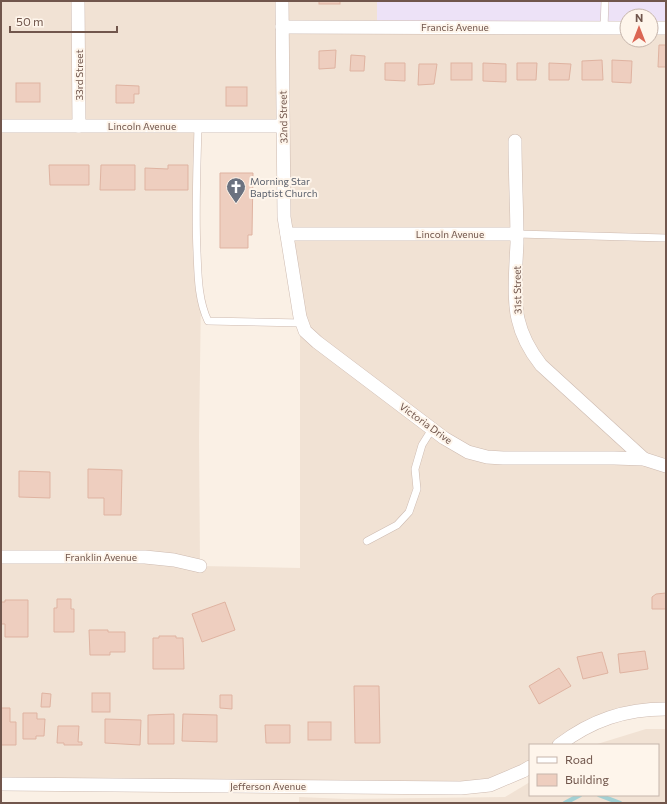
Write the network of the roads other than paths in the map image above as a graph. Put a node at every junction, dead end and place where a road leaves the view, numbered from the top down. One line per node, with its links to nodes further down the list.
1 (78, 1): 8 (street, 33rd Street)
2 (282, 1): 4 (street, 32nd Street)
3 (603, 1): 5 (lane)
4 (282, 27): 5 (street, Francis Avenue); 10 (street, 32nd Street)
5 (604, 28): 6 (street, Francis Avenue)
6 (619, 28)
7 (1, 126): 8 (street, Lincoln Avenue)
8 (79, 126): 9 (street, Lincoln Avenue)
9 (198, 126): 10 (street, Lincoln Avenue); 15 (lane)
10 (283, 126): 12 (street, 32nd Street)
11 (515, 141): 13 (street, 31st Street)
12 (287, 234): 13 (street, Lincoln Avenue); 15 (street, Victoria Drive)
13 (517, 234): 14 (lane); 17 (street, 31st Street)
14 (666, 238)
15 (302, 323): 16 (street, Victoria Drive)
16 (432, 429): 17 (street, Victoria Drive); 19 (lane)
17 (644, 459): 18 (street, Victoria Drive)
18 (666, 466)
19 (367, 541)
20 (1, 557): 21 (street, Franklin Avenue)
21 (200, 566)
22 (666, 709): 23 (street)
23 (560, 744)
24 (529, 768): 25 (street, Jefferson Avenue)
25 (1, 784)

